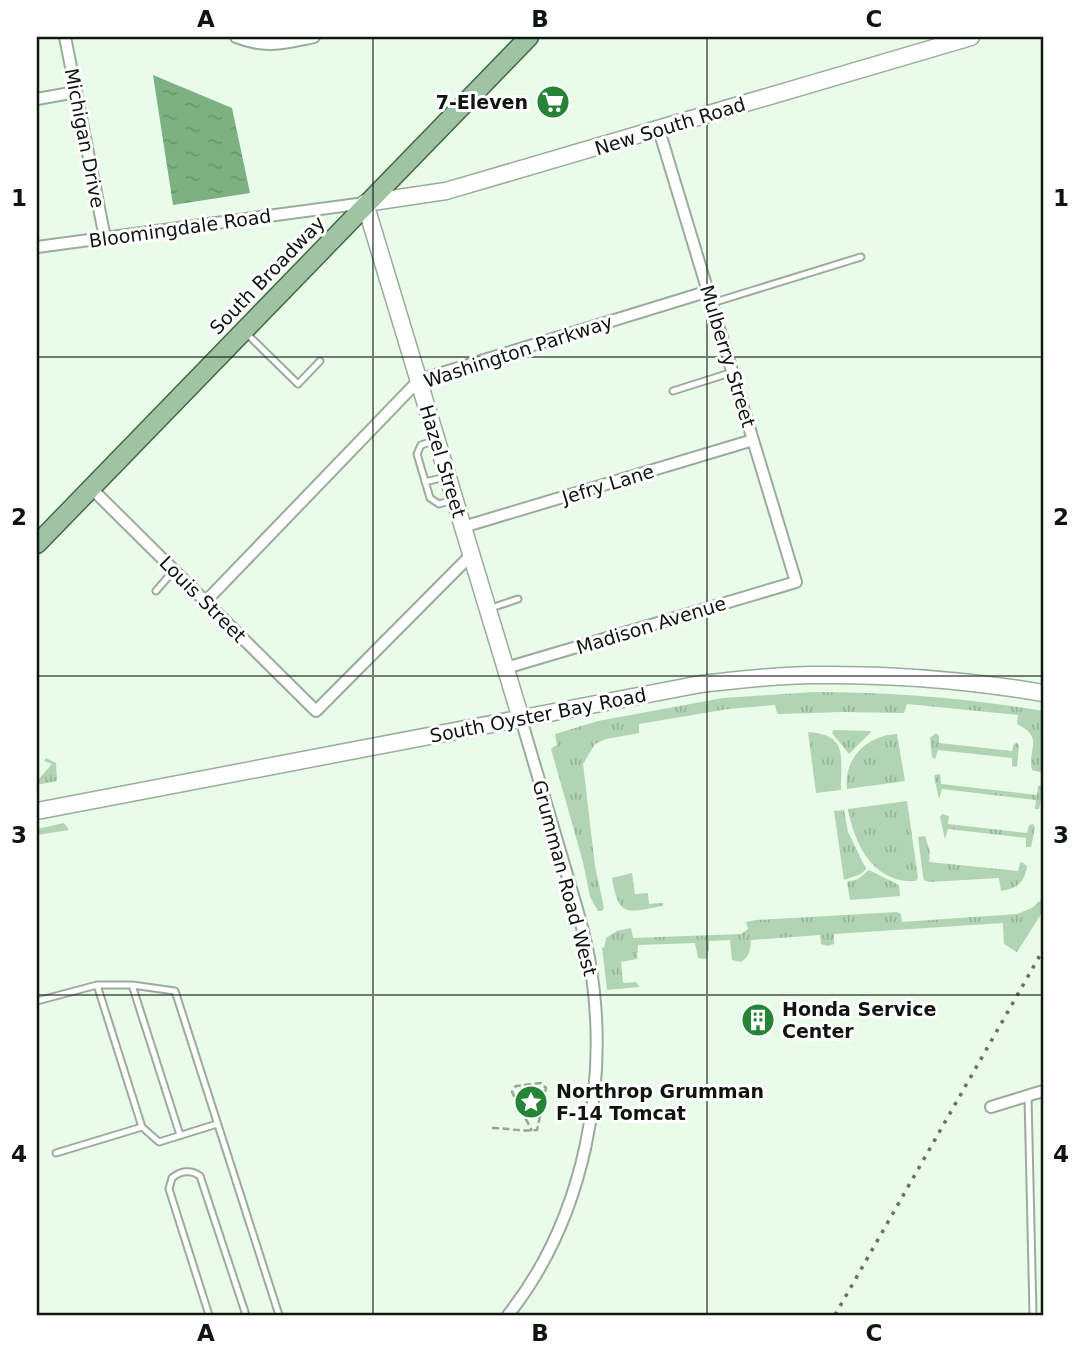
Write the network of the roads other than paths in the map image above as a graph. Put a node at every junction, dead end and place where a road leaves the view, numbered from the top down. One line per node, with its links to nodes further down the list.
1 (65, 37): 7 (street, Michigan Drive)
2 (236, 37): 3 (street)
3 (314, 37)
4 (529, 37): 10 (main road, South Broadway)
5 (971, 37): 6 (street, New South Road)
6 (954, 39): 9 (street, New South Road)
7 (76, 92): 8 (street); 11 (street, Michigan Drive)
8 (37, 99)
9 (659, 130): 10 (street, New South Road); 14 (street, Mulberry Street)
10 (365, 203): 11 (street, Bloomingdale Road); 16 (main road, South Broadway); 19 (street, Hazel Street)
11 (104, 238): 12 (street, Bloomingdale Road)
12 (37, 247)
13 (861, 257): 15 (lane)
14 (709, 291): 15 (street, Mulberry Street); 19 (street, Washington Parkway)
15 (712, 303): 18 (street, Mulberry Street)
16 (243, 330): 17 (lane); 25 (main road, South Broadway)
17 (320, 360)
18 (733, 372): 20 (lane); 22 (street, Mulberry Street)
19 (419, 380): 21 (street, Hazel Street); 34 (street, Washington Parkway)
20 (673, 391)
21 (437, 440): 23 (street, Hazel Street); 24 (lane)
22 (753, 440): 27 (street, Jefry Lane); 31 (street, Mulberry Street)
23 (448, 476): 24 (lane); 26 (street, Hazel Street)
24 (425, 482): 26 (lane)
25 (91, 488): 28 (main road, South Broadway); 30 (street, Louis Street)
26 (455, 500): 27 (street, Hazel Street)
27 (463, 527): 29 (street, Hazel Street)
28 (37, 544)
29 (471, 555): 34 (street, Louis Street); 35 (street, Hazel Street)
30 (174, 570): 32 (lane); 34 (street, Louis Street)
31 (796, 582): 36 (street, Madison Avenue)
32 (156, 591)
33 (518, 599): 35 (lane)
34 (206, 601)
35 (488, 610): 36 (street, Hazel Street)
36 (506, 668): 38 (street, Hazel Street)
37 (1043, 693): 38 (street, South Oyster Bay Road)
38 (521, 719): 39 (street, South Oyster Bay Road); 53 (street, Grumman Road West)
39 (37, 811)
40 (97, 985): 41 (lane); 42 (lane); 47 (lane)
41 (132, 985): 46 (lane); 48 (lane)
42 (37, 1001)
43 (1043, 1091): 44 (street)
44 (1028, 1096): 45 (street); 54 (lane)
45 (991, 1107)
46 (217, 1124): 48 (lane); 52 (lane)
47 (142, 1127): 48 (lane); 49 (lane)
48 (180, 1135)
49 (56, 1153)
50 (209, 1315): 51 (lane)
51 (246, 1315)
52 (279, 1315)
53 (508, 1315)
54 (1033, 1315)

